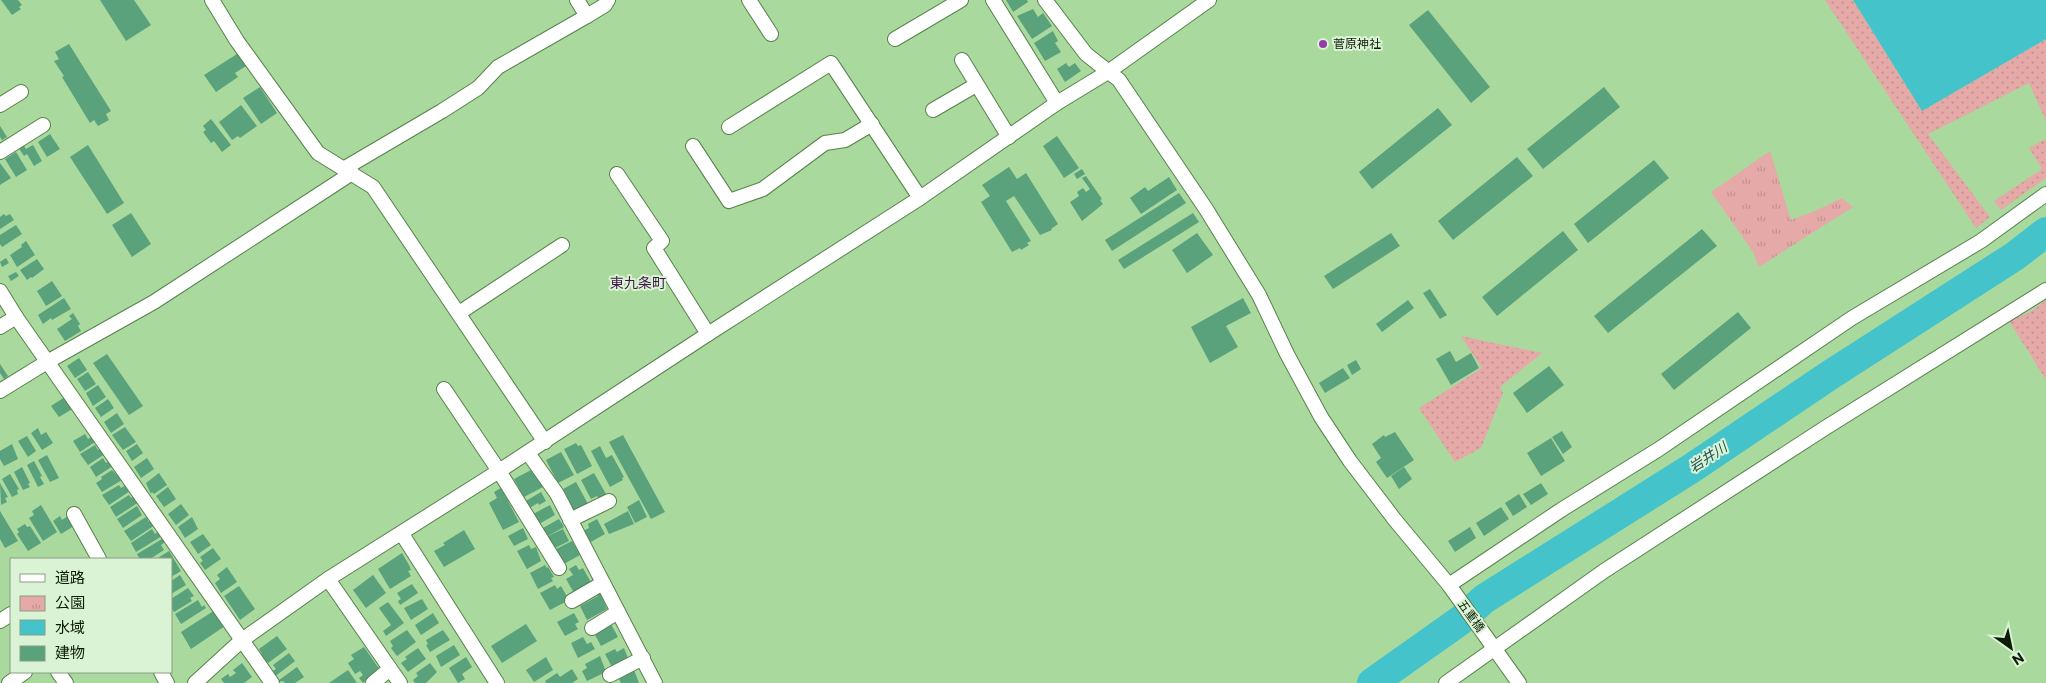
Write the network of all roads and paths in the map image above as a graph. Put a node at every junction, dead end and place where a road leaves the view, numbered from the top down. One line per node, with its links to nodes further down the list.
1 (212, 0): 25 (street)
2 (577, 0): 9 (street)
3 (608, 0): 9 (street)
4 (749, 0): 10 (street)
5 (961, 0): 11 (street)
6 (993, 0): 16 (street)
7 (1046, 0): 13 (street, 五重橋)
8 (1210, 0): 13 (street)
9 (587, 16): 25 (street)
10 (771, 34)
11 (895, 39)
12 (962, 60): 14 (street)
13 (1108, 72): 16 (street); 50 (street, 五重橋)
14 (976, 85): 18 (street); 22 (street)
15 (21, 92): 17 (street)
16 (1057, 103): 22 (street)
17 (0, 105)
18 (933, 110)
19 (872, 124): 21 (street); 23 (street); 28 (street)
20 (43, 125): 24 (street)
21 (729, 127)
22 (1009, 137): 28 (street)
23 (693, 146)
24 (0, 152)
25 (349, 171): 32 (street); 36 (street)
26 (617, 174): 35 (street)
27 (2046, 194): 50 (street)
28 (920, 198): 35 (street)
29 (562, 245): 32 (street)
30 (2046, 290): 55 (street)
31 (0, 291): 33 (street)
32 (459, 313): 39 (street)
33 (16, 317): 34 (street); 36 (street)
34 (0, 327)
35 (708, 334): 39 (street)
36 (47, 362): 38 (street); 54 (street)
37 (444, 389): 41 (street)
38 (0, 391)
39 (545, 442): 40 (street)
40 (528, 453): 41 (street); 44 (street)
41 (500, 471): 45 (street); 47 (street)
42 (609, 501): 44 (street)
43 (74, 514): 46 (street)
44 (570, 520): 49 (street)
45 (402, 534): 48 (street); 65 (street)
46 (98, 558)
47 (559, 568)
48 (328, 579): 54 (street); 57 (street)
49 (603, 583): 51 (street); 52 (street)
50 (1451, 589): 55 (street, 五重橋)
51 (572, 601)
52 (618, 612): 53 (street); 56 (street)
53 (592, 628)
54 (242, 640): 61 (street); 62 (street)
55 (1491, 644): 67 (street); 68 (street, 五重橋)
56 (643, 658): 59 (street); 66 (street)
57 (390, 669): 63 (street); 64 (street)
58 (24, 673): 60 (street)
59 (610, 675)
60 (9, 683)
61 (195, 683)
62 (272, 683)
63 (373, 683)
64 (400, 683)
65 (497, 683)
66 (655, 683)
67 (1446, 683)
68 (1519, 683)

